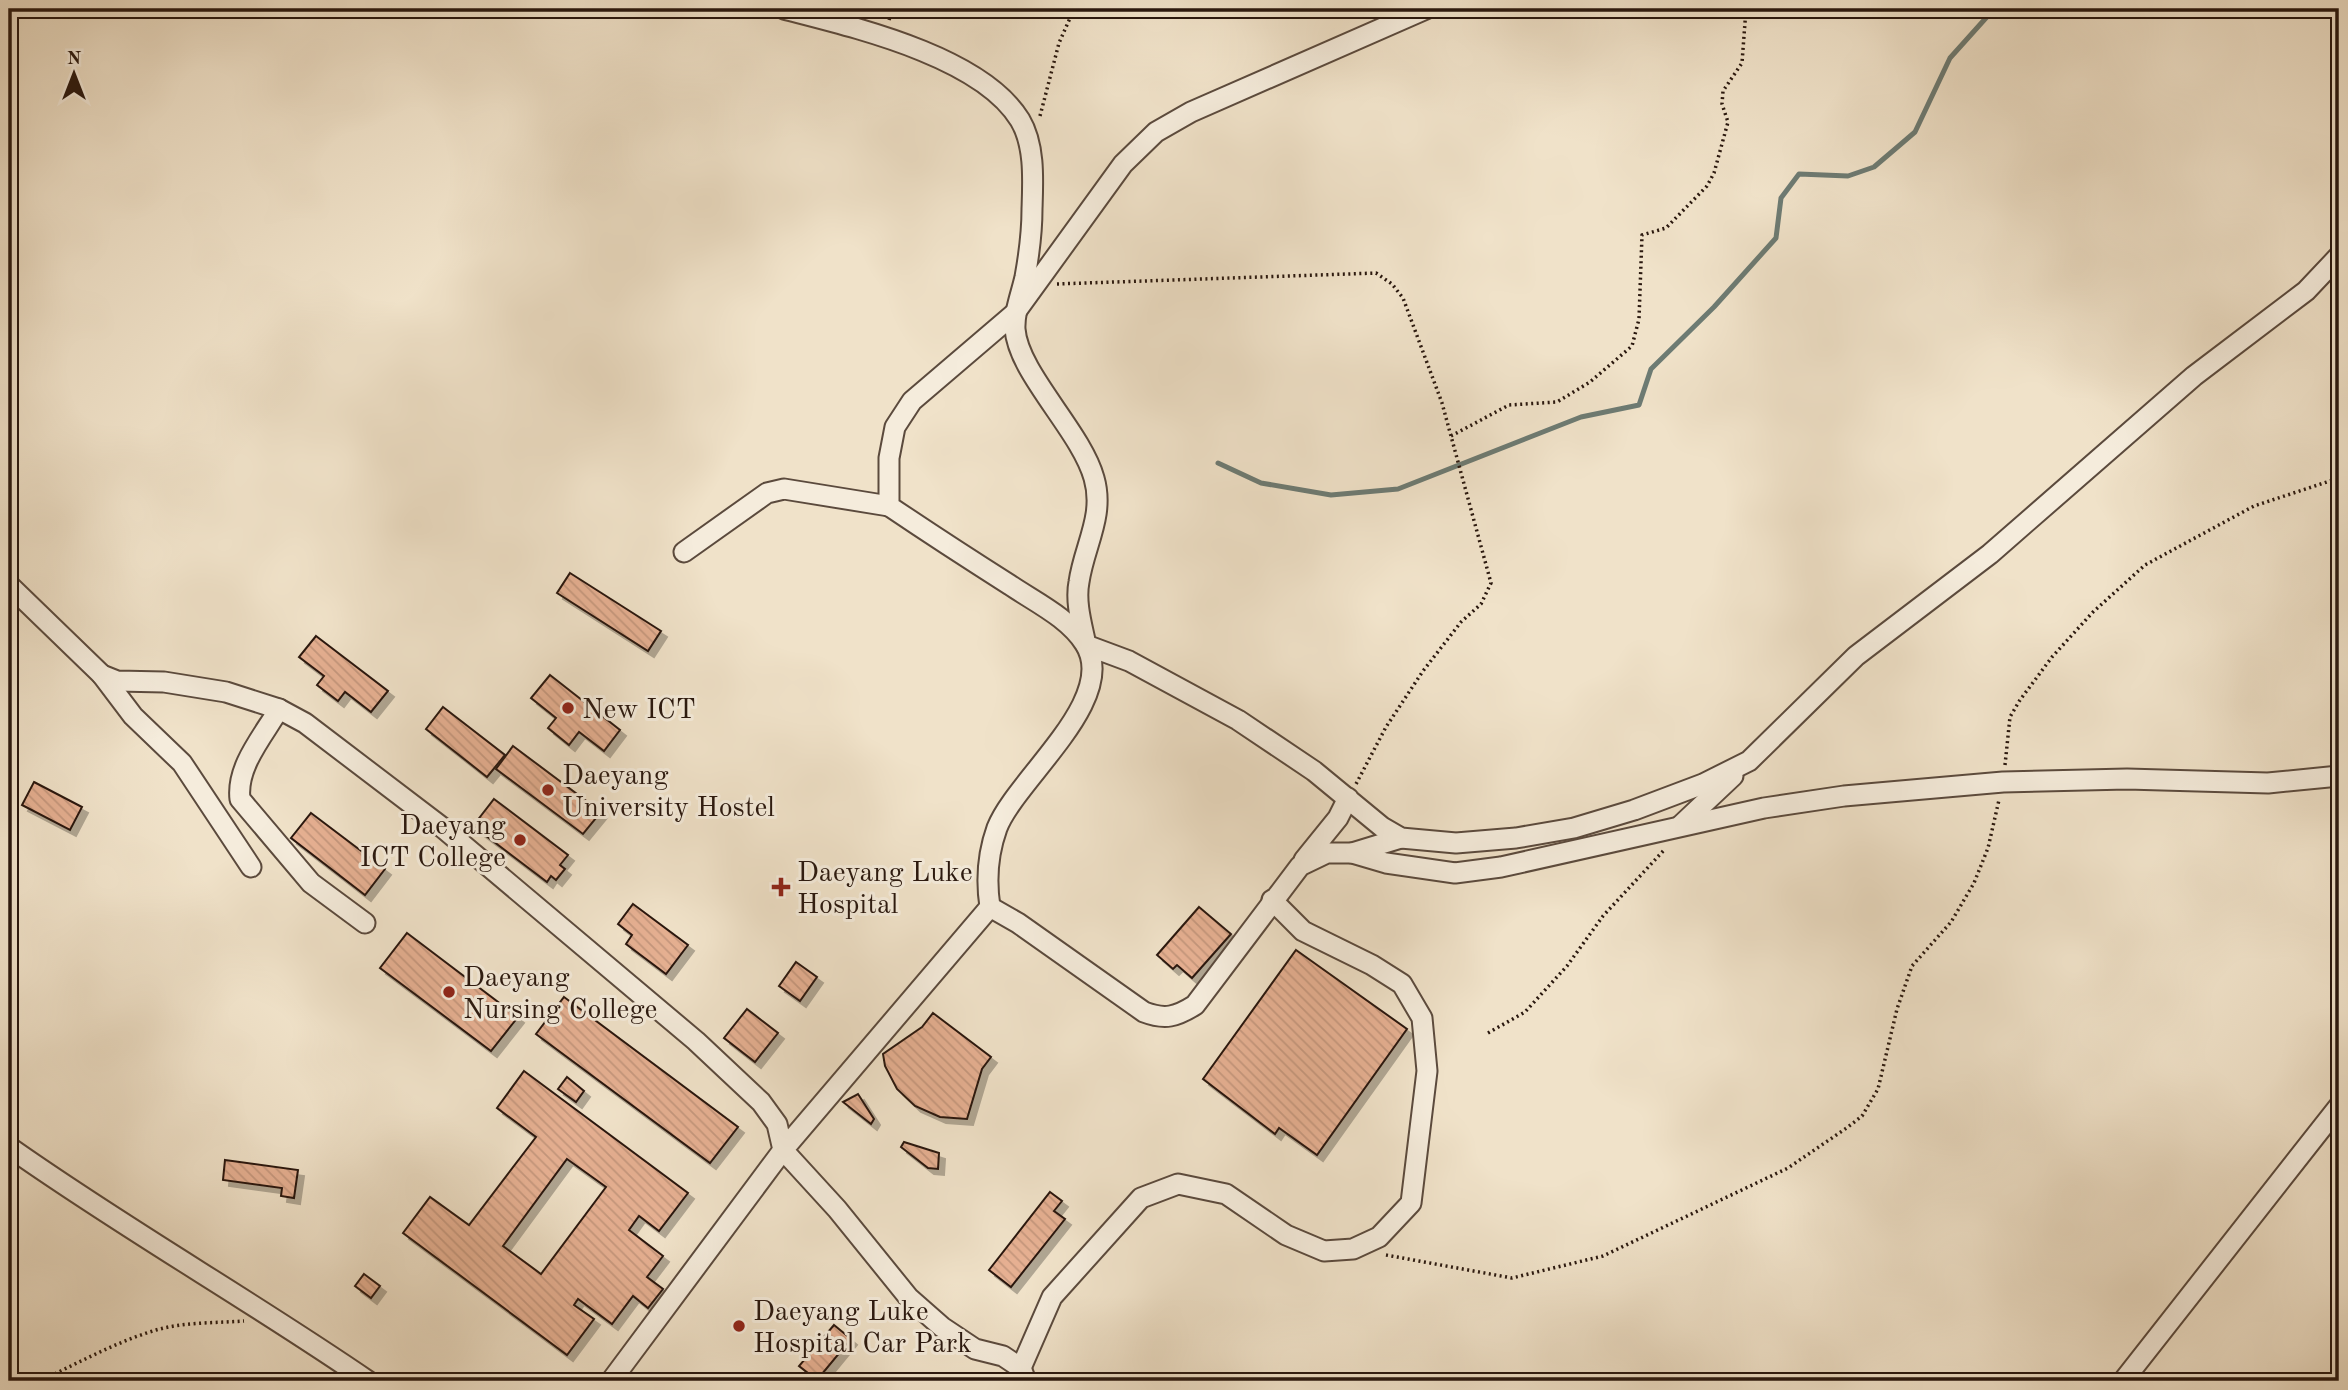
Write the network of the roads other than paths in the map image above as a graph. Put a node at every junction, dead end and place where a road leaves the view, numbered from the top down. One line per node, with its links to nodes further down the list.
1 (784, 9): 4 (street)
2 (1426, 9): 4 (street)
3 (2339, 257): 11 (street)
4 (1015, 313): 5 (street); 8 (street)
5 (889, 506): 6 (street); 8 (street)
6 (684, 552)
7 (9, 584): 9 (street)
8 (1086, 645): 13 (street); 20 (street)
9 (102, 675): 10 (street); 18 (street)
10 (279, 709): 21 (street); 24 (street)
11 (1749, 761): 14 (street); 15 (street)
12 (2339, 776): 14 (street)
13 (1348, 799): 15 (street); 17 (street)
14 (1681, 826): 16 (street)
15 (1401, 838): 16 (street)
16 (1352, 853): 17 (street)
17 (1300, 866): 19 (street)
18 (251, 867)
19 (1272, 900): 20 (street); 25 (street)
20 (990, 907): 24 (street)
21 (365, 923)
22 (2339, 1106): 28 (street)
23 (9, 1147): 26 (street)
24 (783, 1150): 25 (street); 27 (street)
25 (1023, 1375)
26 (368, 1381)
27 (611, 1381)
28 (2123, 1381)

